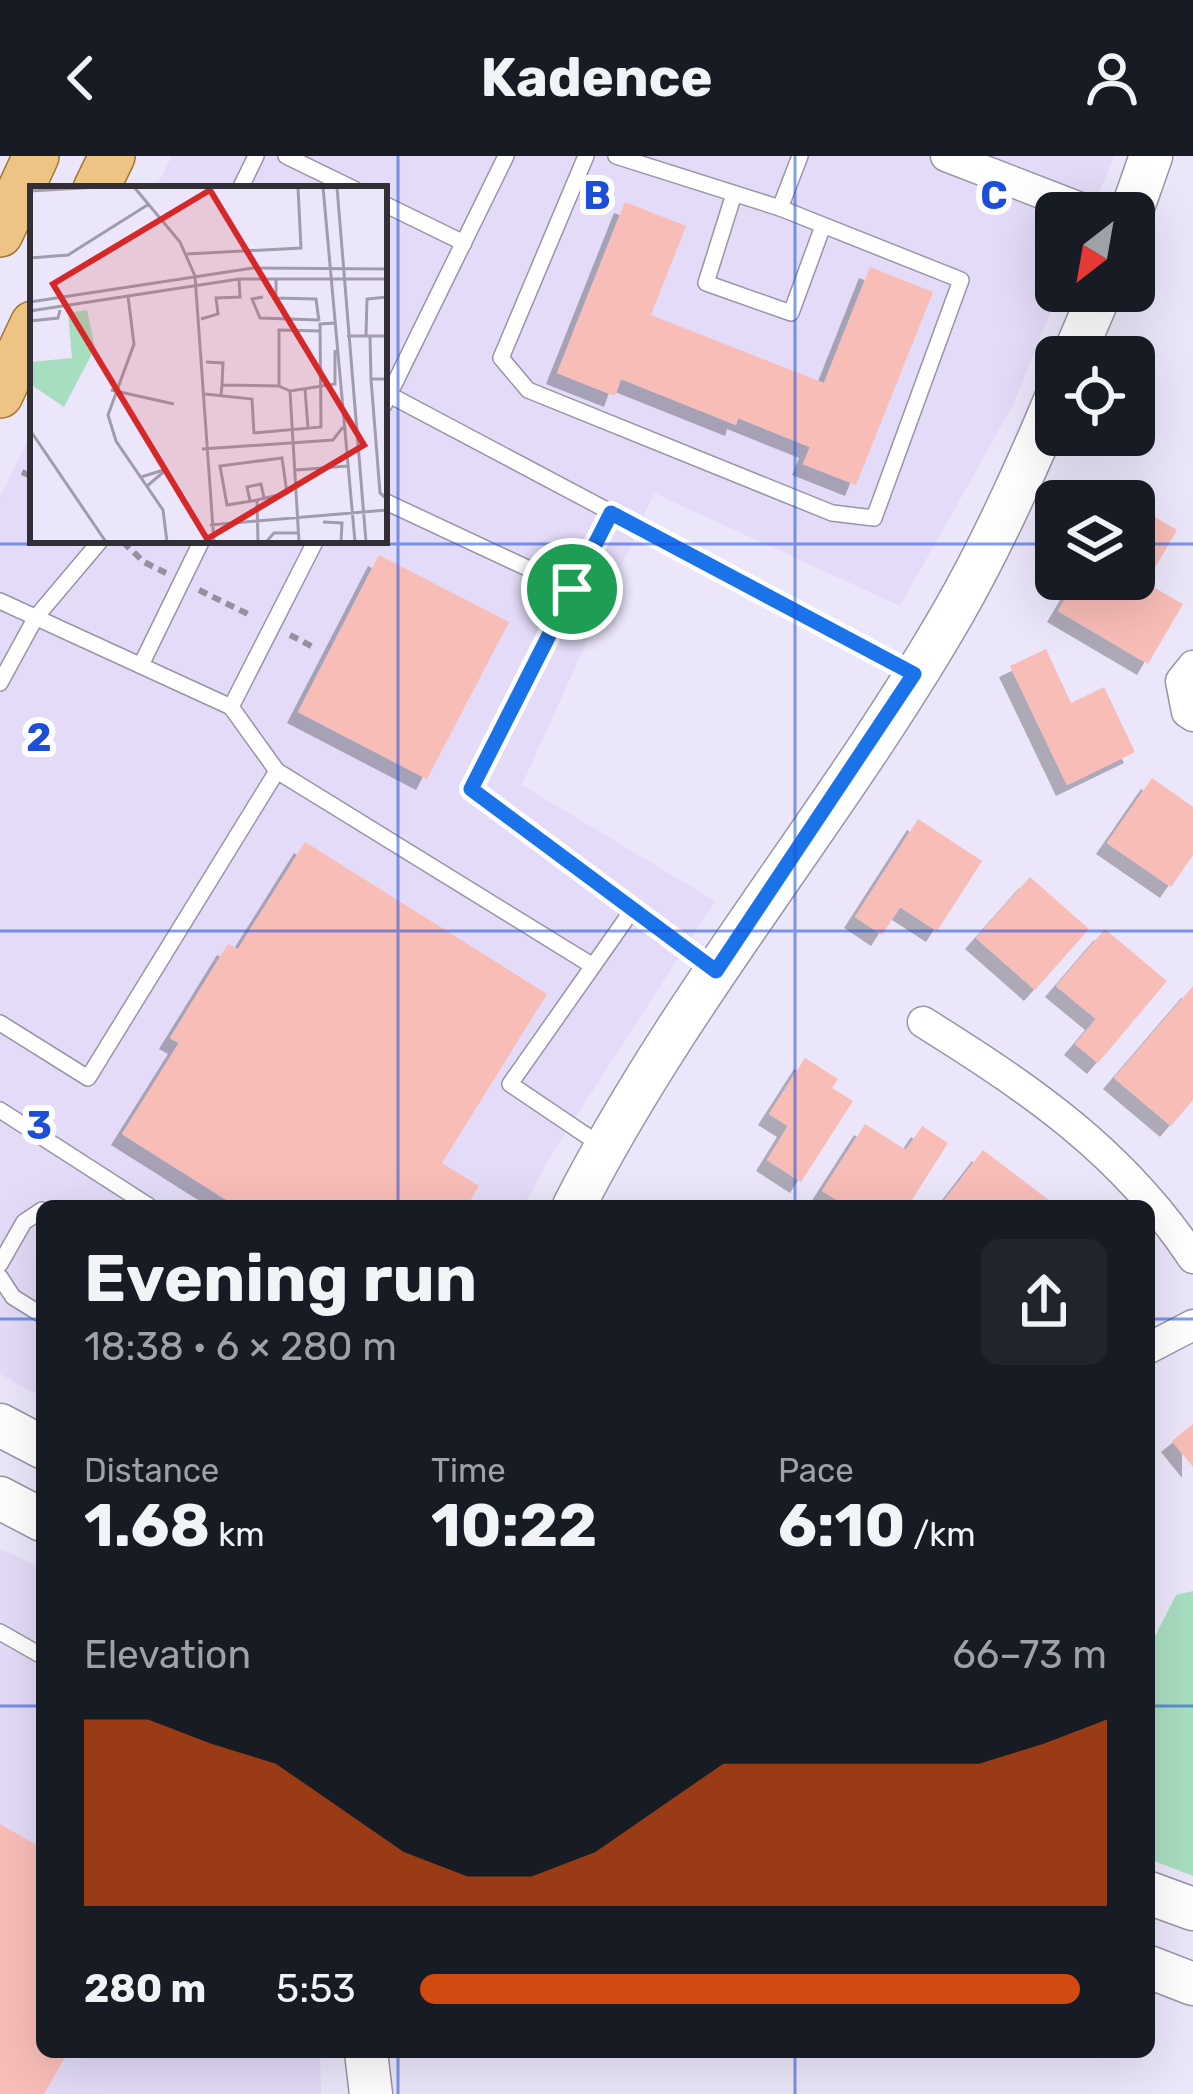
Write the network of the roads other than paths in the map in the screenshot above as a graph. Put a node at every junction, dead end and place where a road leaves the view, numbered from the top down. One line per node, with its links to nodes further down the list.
1 (37, 156): 20 (main road)
2 (112, 156): 11 (main road)
3 (256, 156): 12 (lane)
4 (286, 156): 13 (lane)
5 (506, 156): 21 (lane)
6 (586, 156): 19 (lane)
7 (616, 156): 16 (lane)
8 (800, 156): 18 (lane)
9 (946, 156): 14 (street)
10 (1150, 156): 15 (street)
11 (97, 186)
12 (241, 186)
13 (348, 186)
14 (1039, 192)
15 (1138, 192)
16 (734, 194): 18 (lane); 19 (lane)
17 (387, 205): 21 (lane)
18 (780, 208): 19 (lane)
19 (824, 226)
20 (0, 234)
21 (464, 242): 24 (lane)
22 (30, 332): 23 (main road)
23 (14, 373)
24 (387, 396)
25 (387, 399): 28 (lane)
26 (1035, 442): 37 (street)
27 (387, 502): 32 (lane)
28 (611, 513): 32 (lane); 37 (lane)
29 (98, 543): 34 (lane)
30 (201, 543): 35 (lane)
31 (314, 543): 39 (lane)
32 (572, 589): 42 (lane)
33 (0, 601): 34 (lane)
34 (36, 617): 35 (lane); 38 (lane)
35 (141, 665): 39 (lane)
36 (1193, 667): 40 (street)
37 (914, 674): 44 (street)
38 (0, 683)
39 (231, 707): 41 (lane)
40 (1193, 716)
41 (278, 771): 43 (lane); 46 (lane)
42 (633, 909): 43 (lane); 44 (lane)
43 (593, 965): 48 (lane)
44 (716, 971): 48 (street)
45 (923, 1022): 51 (street)
46 (0, 1023)
47 (0, 1110): 49 (lane)
48 (604, 1148): 50 (street)
49 (144, 1200)
50 (577, 1200)
51 (1150, 1200)
52 (1155, 1205): 54 (street)
53 (36, 1214): 55 (lane)
54 (1193, 1258)
55 (0, 1264)
56 (0, 1277): 57 (lane)
57 (36, 1311)
58 (1193, 1325): 59 (street)
59 (1155, 1345)
60 (0, 1425): 61 (street)
61 (36, 1444)
62 (0, 1498): 63 (street)
63 (36, 1517)
64 (0, 1631): 65 (lane)
65 (36, 1652)
66 (1155, 1895): 67 (street)
67 (1193, 1909)
68 (1155, 1969): 69 (street)
69 (1193, 1984)
70 (367, 2058): 71 (street)
71 (371, 2094)

